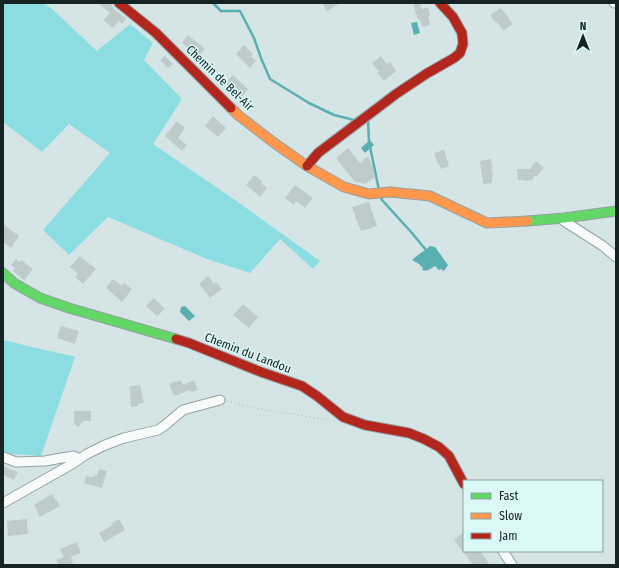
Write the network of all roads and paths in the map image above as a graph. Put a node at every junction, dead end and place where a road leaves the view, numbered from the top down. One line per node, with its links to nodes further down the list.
1 (119, 3): 3 (street, Chemin de Bel-Air)
2 (440, 3): 3 (street)
3 (307, 166): 5 (street, Chemin de Bel-Air)
4 (616, 211): 5 (street, Chemin de Bel-Air)
5 (564, 218): 6 (street)
6 (616, 257)
7 (3, 273): 9 (street, Chemin du Landou)
8 (220, 400): 9 (path); 11 (street)
9 (343, 417): 12 (street, Chemin du Landou)
10 (3, 458): 11 (street)
11 (78, 460): 13 (street)
12 (463, 482)
13 (3, 503)
14 (503, 552): 15 (street)
15 (512, 565)

